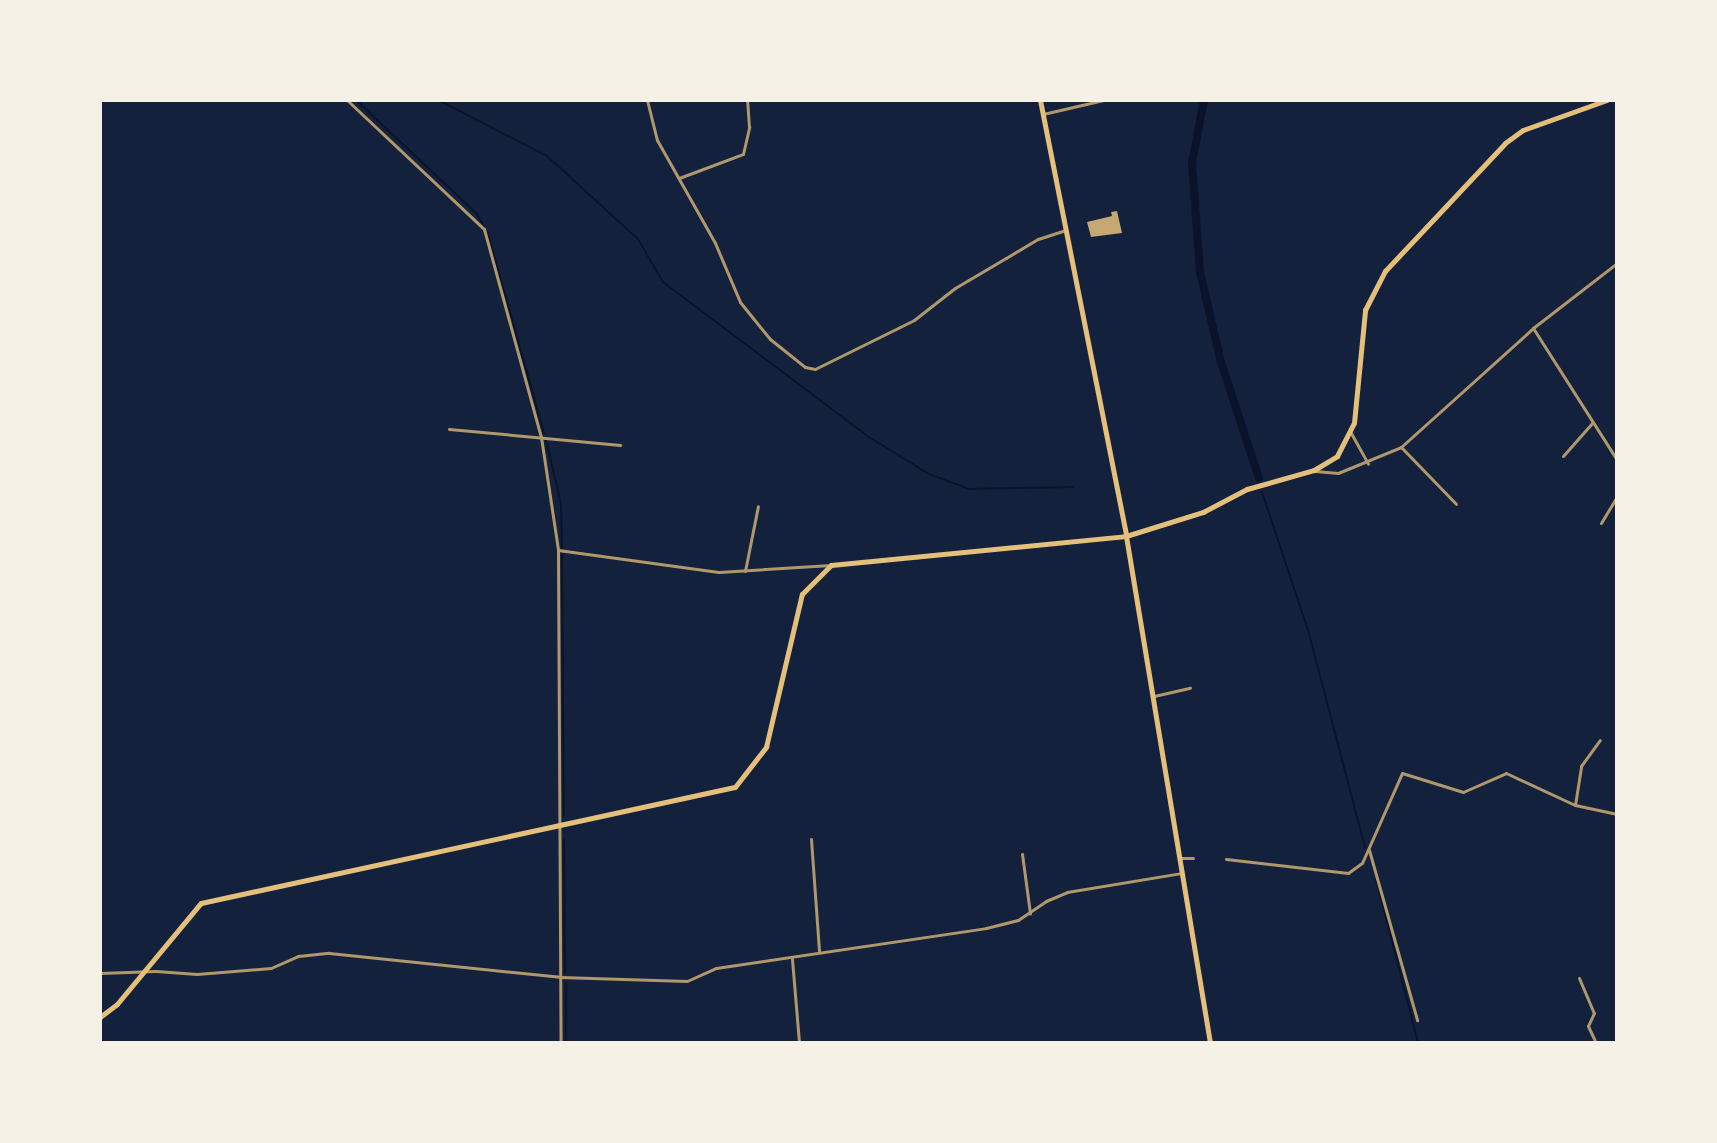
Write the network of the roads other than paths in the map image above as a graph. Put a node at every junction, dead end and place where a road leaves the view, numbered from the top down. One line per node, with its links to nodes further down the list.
1 (347, 100): 15 (street)
2 (647, 100): 8 (street)
3 (747, 100): 8 (street)
4 (1040, 100): 7 (main road)
5 (1103, 100): 7 (street)
6 (1607, 100): 14 (main road)
7 (1043, 114): 9 (main road)
8 (679, 178): 9 (street)
9 (1066, 230): 26 (main road)
10 (1617, 263): 11 (street)
11 (1533, 328): 12 (street); 17 (street)
12 (1593, 422): 18 (street); 19 (street)
13 (449, 429): 15 (street)
14 (1351, 433): 20 (street); 21 (main road)
15 (541, 437): 16 (street); 27 (street)
16 (620, 445)
17 (1401, 447): 20 (street); 23 (street)
18 (1563, 456)
19 (1617, 460)
20 (1368, 464): 21 (street)
21 (1314, 470): 26 (main road)
22 (1617, 496): 25 (street)
23 (1456, 504)
24 (758, 506): 29 (street)
25 (1601, 523)
26 (1126, 536): 28 (main road); 31 (main road)
27 (558, 550): 29 (street); 35 (street)
28 (831, 565): 29 (street); 35 (main road)
29 (745, 571)
30 (1190, 688): 31 (street)
31 (1154, 696): 39 (main road)
32 (1600, 740): 33 (street)
33 (1575, 805): 34 (street); 37 (street)
34 (1617, 814)
35 (560, 826): 46 (main road); 48 (street)
36 (811, 839): 44 (street)
37 (1369, 850): 41 (street); 51 (street)
38 (1022, 854): 43 (street)
39 (1179, 858): 40 (street); 42 (main road)
40 (1193, 858)
41 (1226, 859)
42 (1182, 873): 43 (street); 54 (main road)
43 (1030, 913): 44 (street)
44 (819, 951): 45 (street)
45 (792, 959): 48 (street); 53 (street)
46 (144, 971): 47 (street); 48 (street); 50 (main road)
47 (100, 973)
48 (560, 977): 52 (street)
49 (1579, 978): 55 (street)
50 (100, 1017)
51 (1417, 1020)
52 (561, 1043)
53 (799, 1043)
54 (1210, 1043)
55 (1596, 1043)

